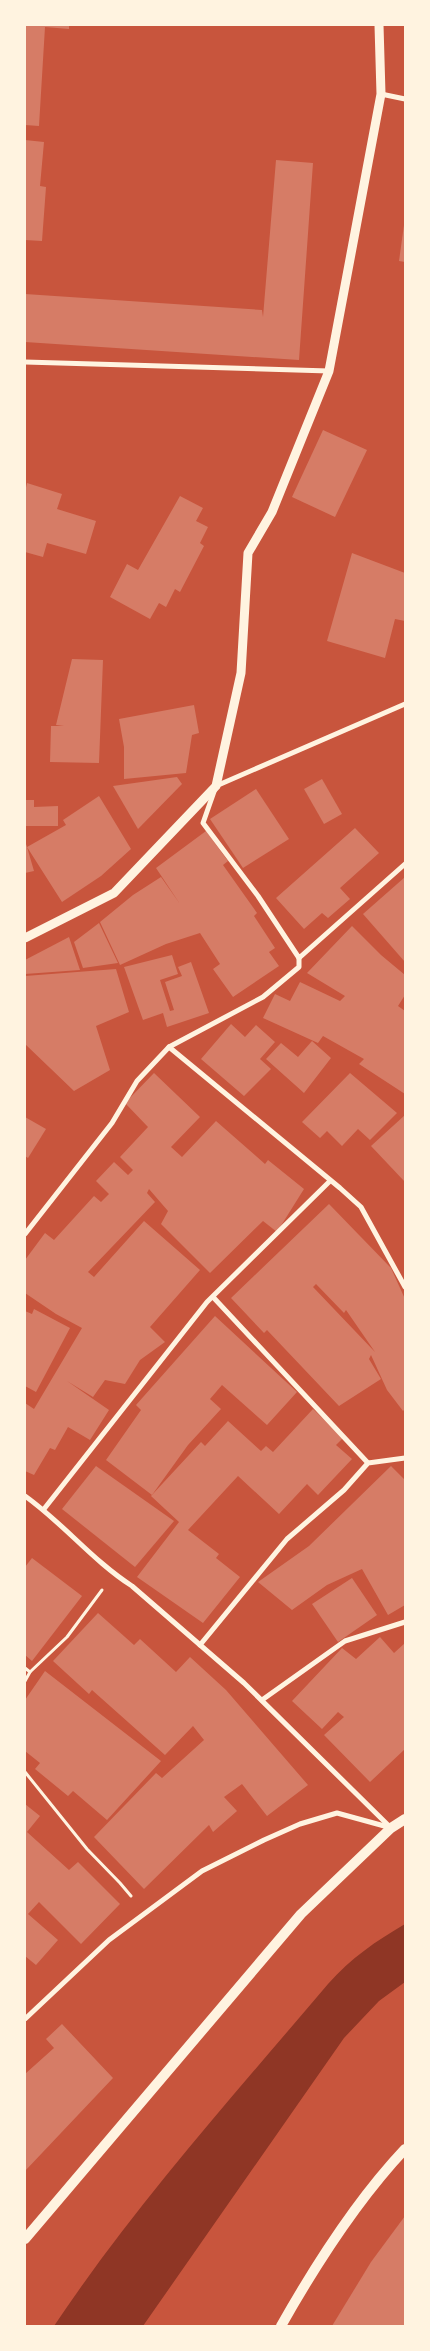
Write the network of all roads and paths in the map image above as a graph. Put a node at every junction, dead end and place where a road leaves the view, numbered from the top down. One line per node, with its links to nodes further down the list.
1 (379, 25): 2 (street)
2 (381, 94): 3 (street); 5 (street)
3 (405, 99)
4 (25, 362): 5 (street)
5 (329, 370): 7 (street)
6 (405, 704): 7 (street)
7 (216, 786): 9 (street); 10 (street)
8 (405, 864): 10 (street)
9 (25, 938)
10 (299, 958): 11 (street)
11 (169, 1047): 12 (street); 13 (street)
12 (330, 1181): 14 (street); 15 (street)
13 (25, 1234)
14 (405, 1287)
15 (213, 1297): 17 (street); 19 (street)
16 (405, 1458): 17 (street)
17 (368, 1463): 22 (street)
18 (25, 1496): 19 (street)
19 (44, 1509): 20 (street)
20 (118, 1577): 22 (street); 24 (path)
21 (405, 1622): 26 (street)
22 (200, 1645): 26 (street)
23 (25, 1668): 24 (path)
24 (30, 1672): 25 (path)
25 (25, 1681)
26 (262, 1700): 29 (street)
27 (25, 1772): 30 (path)
28 (405, 1818): 29 (main road)
29 (390, 1828): 30 (street); 33 (main road)
30 (160, 1901): 31 (street)
31 (25, 2019)
32 (405, 2149): 34 (main road)
33 (25, 2239)
34 (281, 2326)

